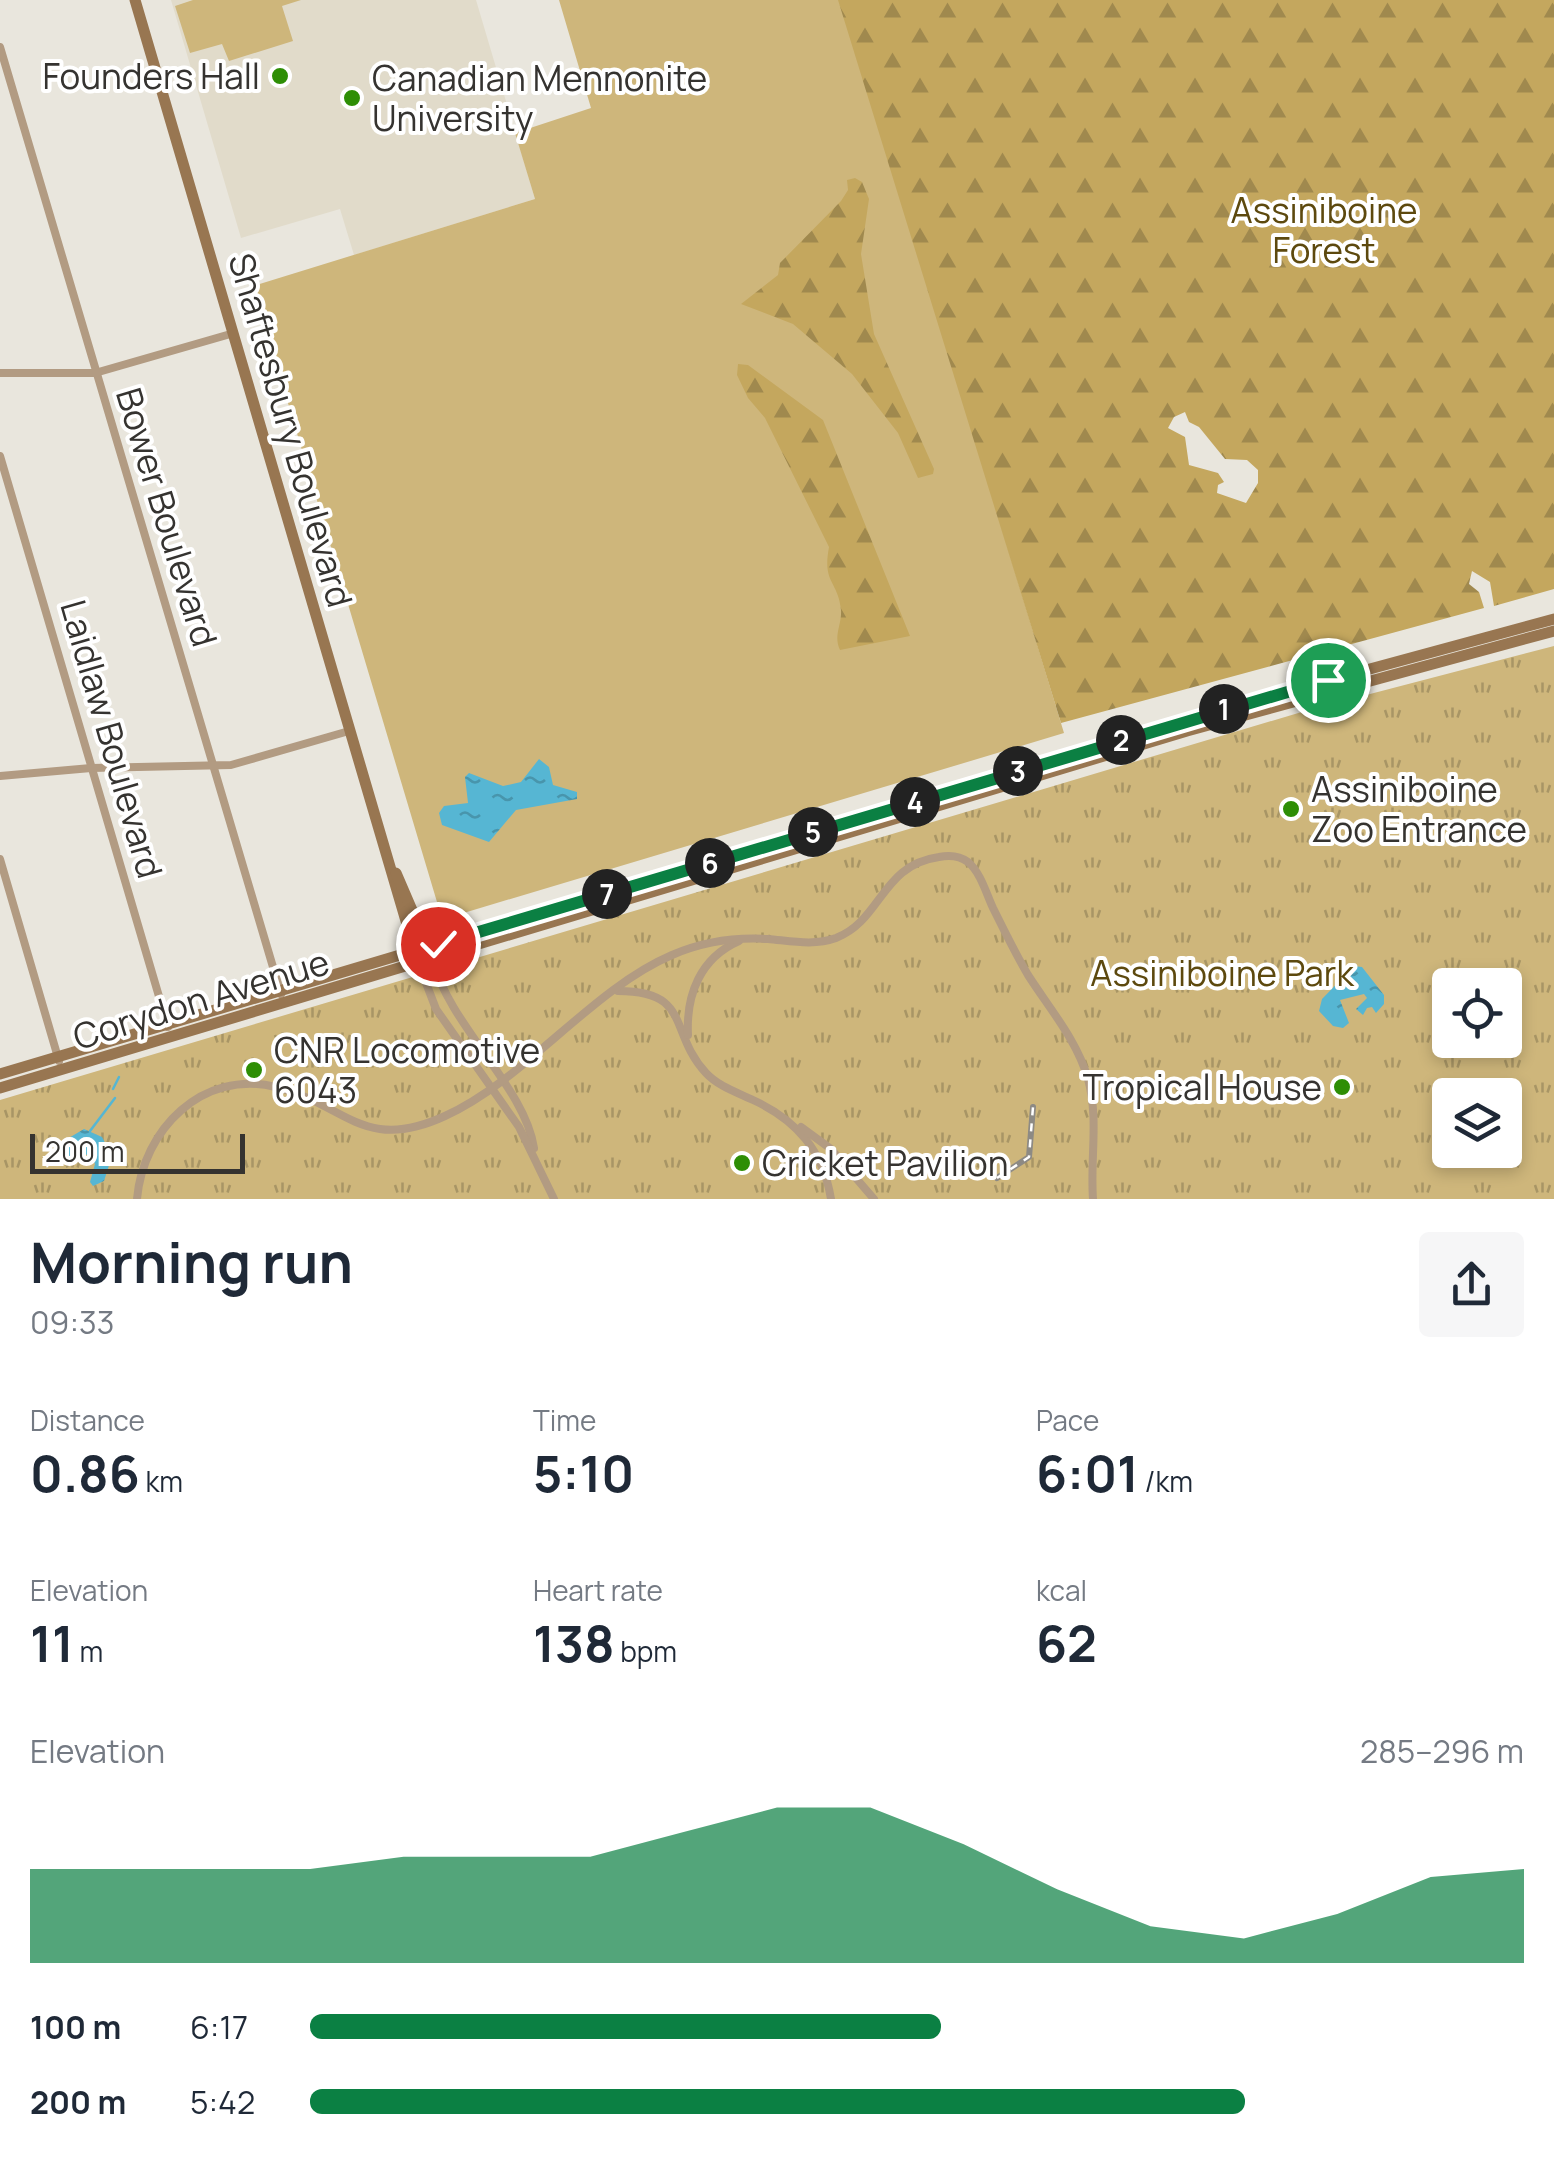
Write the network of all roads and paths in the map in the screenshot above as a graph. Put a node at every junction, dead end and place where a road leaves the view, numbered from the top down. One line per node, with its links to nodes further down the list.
1 (137, 0): 3 (main road, Shaftesbury Boulevard)
2 (0, 48): 5 (street, Bower Boulevard)
3 (234, 333): 5 (street); 9 (main road, Shaftesbury Boulevard)
4 (0, 373): 5 (street)
5 (94, 373): 10 (street, Bower Boulevard)
6 (0, 456): 11 (street, Laidlaw Boulevard)
7 (1554, 619): 15 (main road)
8 (1554, 632): 15 (main road)
9 (350, 732): 10 (street); 15 (main road, Shaftesbury Boulevard)
10 (214, 766): 11 (street); 17 (street, Bower Boulevard)
11 (92, 768): 12 (street); 18 (street, Laidlaw Boulevard)
12 (0, 776)
13 (0, 859): 20 (street)
14 (744, 939): 16 (street); 19 (street); 27 (street)
15 (423, 955): 17 (main road, Corydon Avenue); 22 (street); 23 (street)
16 (618, 991): 19 (street); 22 (street)
17 (282, 996): 18 (main road, Corydon Avenue)
18 (169, 1030): 20 (main road, Corydon Avenue)
19 (688, 1040): 25 (street)
20 (60, 1063): 21 (main road, Corydon Avenue); 24 (main road, Corydon Avenue)
21 (0, 1074)
22 (501, 1079): 23 (street); 26 (street)
23 (492, 1086): 26 (street); 28 (street)
24 (0, 1088)
25 (789, 1119): 30 (street); 31 (street)
26 (534, 1153): 29 (street)
27 (1092, 1198)
28 (137, 1199)
29 (554, 1199)
30 (830, 1199)
31 (874, 1199)

